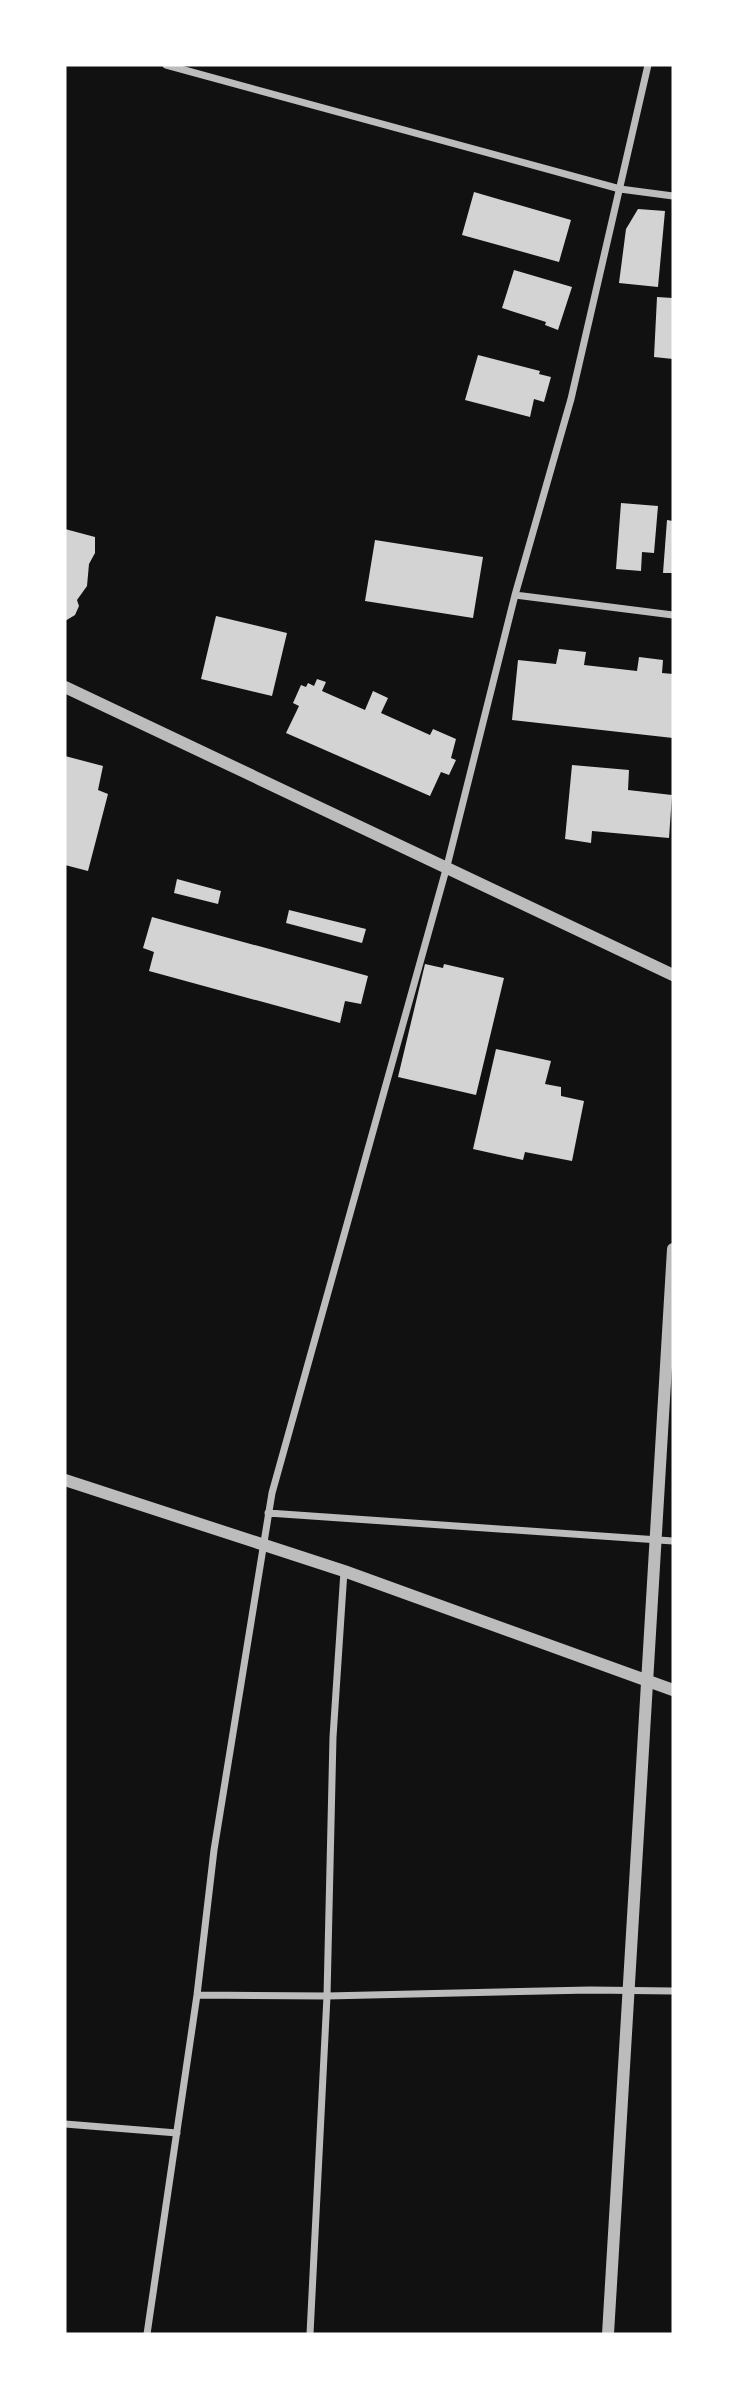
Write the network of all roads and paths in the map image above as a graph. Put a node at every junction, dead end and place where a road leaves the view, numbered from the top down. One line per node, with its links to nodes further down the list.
1 (166, 65): 3 (street)
2 (648, 65): 3 (street)
3 (620, 189): 4 (street); 5 (street)
4 (673, 196)
5 (515, 595): 6 (street); 8 (street)
6 (673, 615)
7 (65, 687): 8 (street)
8 (447, 866): 9 (street); 12 (street)
9 (673, 975)
10 (673, 1249): 13 (street)
11 (65, 1480): 15 (street)
12 (268, 1513): 13 (street); 15 (street)
13 (655, 1539): 14 (street); 17 (street)
14 (673, 1541)
15 (262, 1545): 16 (street); 21 (street)
16 (344, 1571): 17 (street); 22 (street)
17 (646, 1680): 18 (street); 19 (street)
18 (673, 1690)
19 (630, 1989): 20 (street); 22 (street); 27 (street)
20 (673, 1990)
21 (197, 1995): 22 (street); 24 (street)
22 (327, 1996): 26 (street)
23 (65, 2124): 24 (street)
24 (177, 2133): 25 (street)
25 (147, 2334)
26 (310, 2334)
27 (608, 2334)

